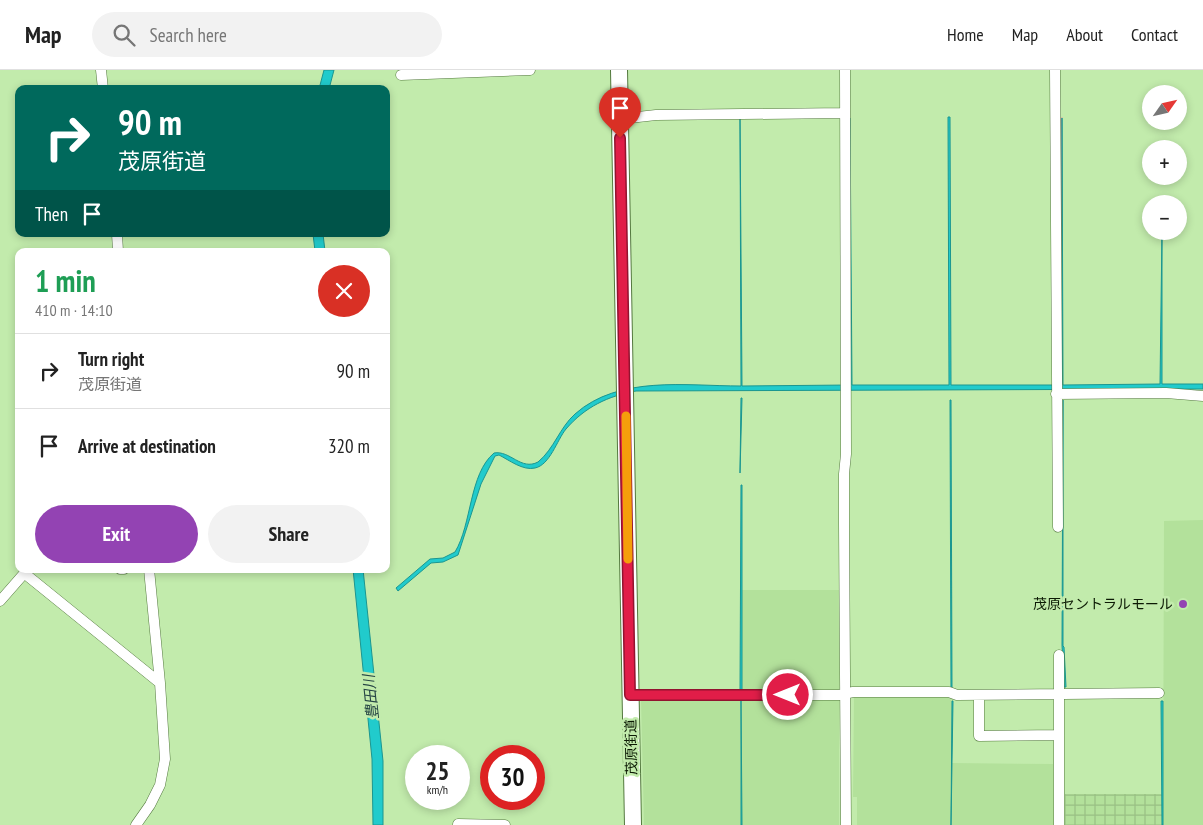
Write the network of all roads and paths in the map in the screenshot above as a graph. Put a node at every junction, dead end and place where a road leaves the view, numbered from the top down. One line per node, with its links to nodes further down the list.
1 (101, 70): 8 (street)
2 (530, 70): 6 (street)
3 (619, 70): 10 (main road, 茂原街道)
4 (845, 70): 9 (street)
5 (1056, 70): 11 (street)
6 (466, 71): 7 (street)
7 (401, 75)
8 (103, 85)
9 (845, 113): 10 (street); 21 (street)
10 (620, 119): 22 (main road, 茂原街道)
11 (1056, 394): 12 (street); 13 (street)
12 (1203, 396)
13 (1058, 527)
14 (24, 573): 17 (street)
15 (28, 573): 19 (street)
16 (149, 573): 19 (street)
17 (0, 601)
18 (1059, 655): 24 (street)
19 (160, 683): 27 (street)
20 (1159, 693): 24 (street)
21 (846, 694): 22 (street); 23 (street); 30 (street)
22 (630, 695): 29 (main road, 茂原街道)
23 (979, 695): 24 (street); 25 (street)
24 (1059, 695): 25 (street)
25 (1059, 735): 31 (street)
26 (458, 824): 28 (street)
27 (136, 825)
28 (505, 825)
29 (632, 825)
30 (846, 825)
31 (1059, 825)

